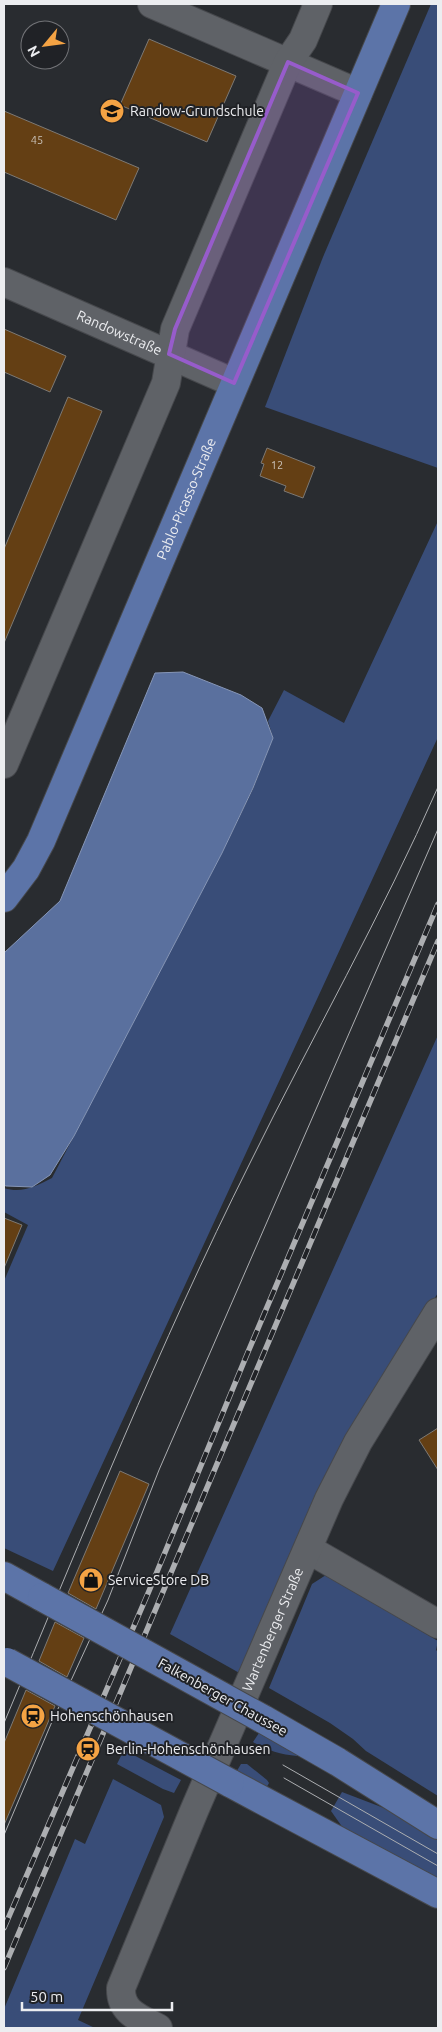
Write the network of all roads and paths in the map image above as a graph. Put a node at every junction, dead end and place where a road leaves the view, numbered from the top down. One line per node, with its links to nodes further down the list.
1 (152, 4): 4 (street)
2 (318, 4): 4 (street)
3 (396, 4): 5 (main road, Pablo-Picasso-Straße)
4 (288, 62): 5 (street); 7 (street)
5 (358, 93): 8 (main road, Pablo-Picasso-Straße)
6 (4, 282): 7 (street, Randowstraße)
7 (169, 354): 8 (street, Randowstraße); 9 (street)
8 (234, 383): 10 (main road, Pablo-Picasso-Straße)
9 (4, 764)
10 (4, 898)
11 (438, 1312): 12 (street, Wartenberger Straße)
12 (308, 1549): 14 (street); 18 (street, Wartenberger Straße)
13 (4, 1576): 16 (main road, Falkenberger Chaussee, bridge)
14 (438, 1624)
15 (5, 1661): 17 (main road, bridge)
16 (438, 1825)
17 (438, 1894)
18 (158, 2028)

